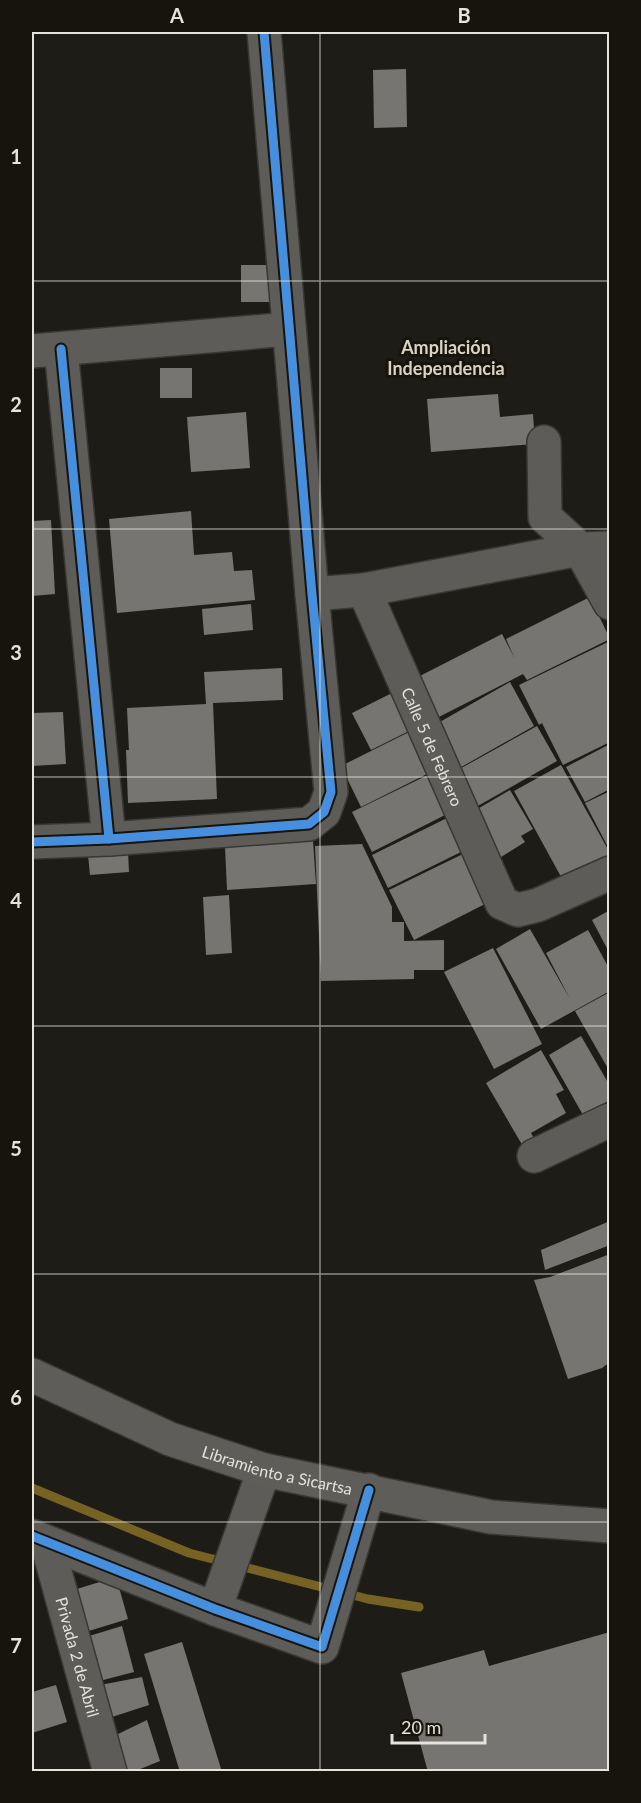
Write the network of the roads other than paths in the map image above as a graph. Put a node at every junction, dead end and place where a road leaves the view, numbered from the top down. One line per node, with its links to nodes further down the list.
1 (264, 32): 2 (street)
2 (289, 329): 3 (street); 7 (street)
3 (46, 350): 9 (street)
4 (544, 442): 5 (street)
5 (595, 548): 6 (street); 8 (street)
6 (364, 590): 7 (street); 11 (street, Calle 5 de Febrero)
7 (312, 594): 9 (street)
8 (609, 603)
9 (109, 839): 10 (street)
10 (32, 842)
11 (609, 873)
12 (609, 1120): 13 (street)
13 (534, 1156)
14 (32, 1375): 15 (main road, Libramiento a Sicartsa)
15 (264, 1470): 16 (main road, Libramiento a Sicartsa); 19 (street)
16 (369, 1490): 17 (main road, Libramiento a Sicartsa); 19 (street)
17 (609, 1526)
18 (39, 1539): 19 (street); 20 (street, Privada 2 de Abril)
19 (218, 1601)
20 (110, 1772)

